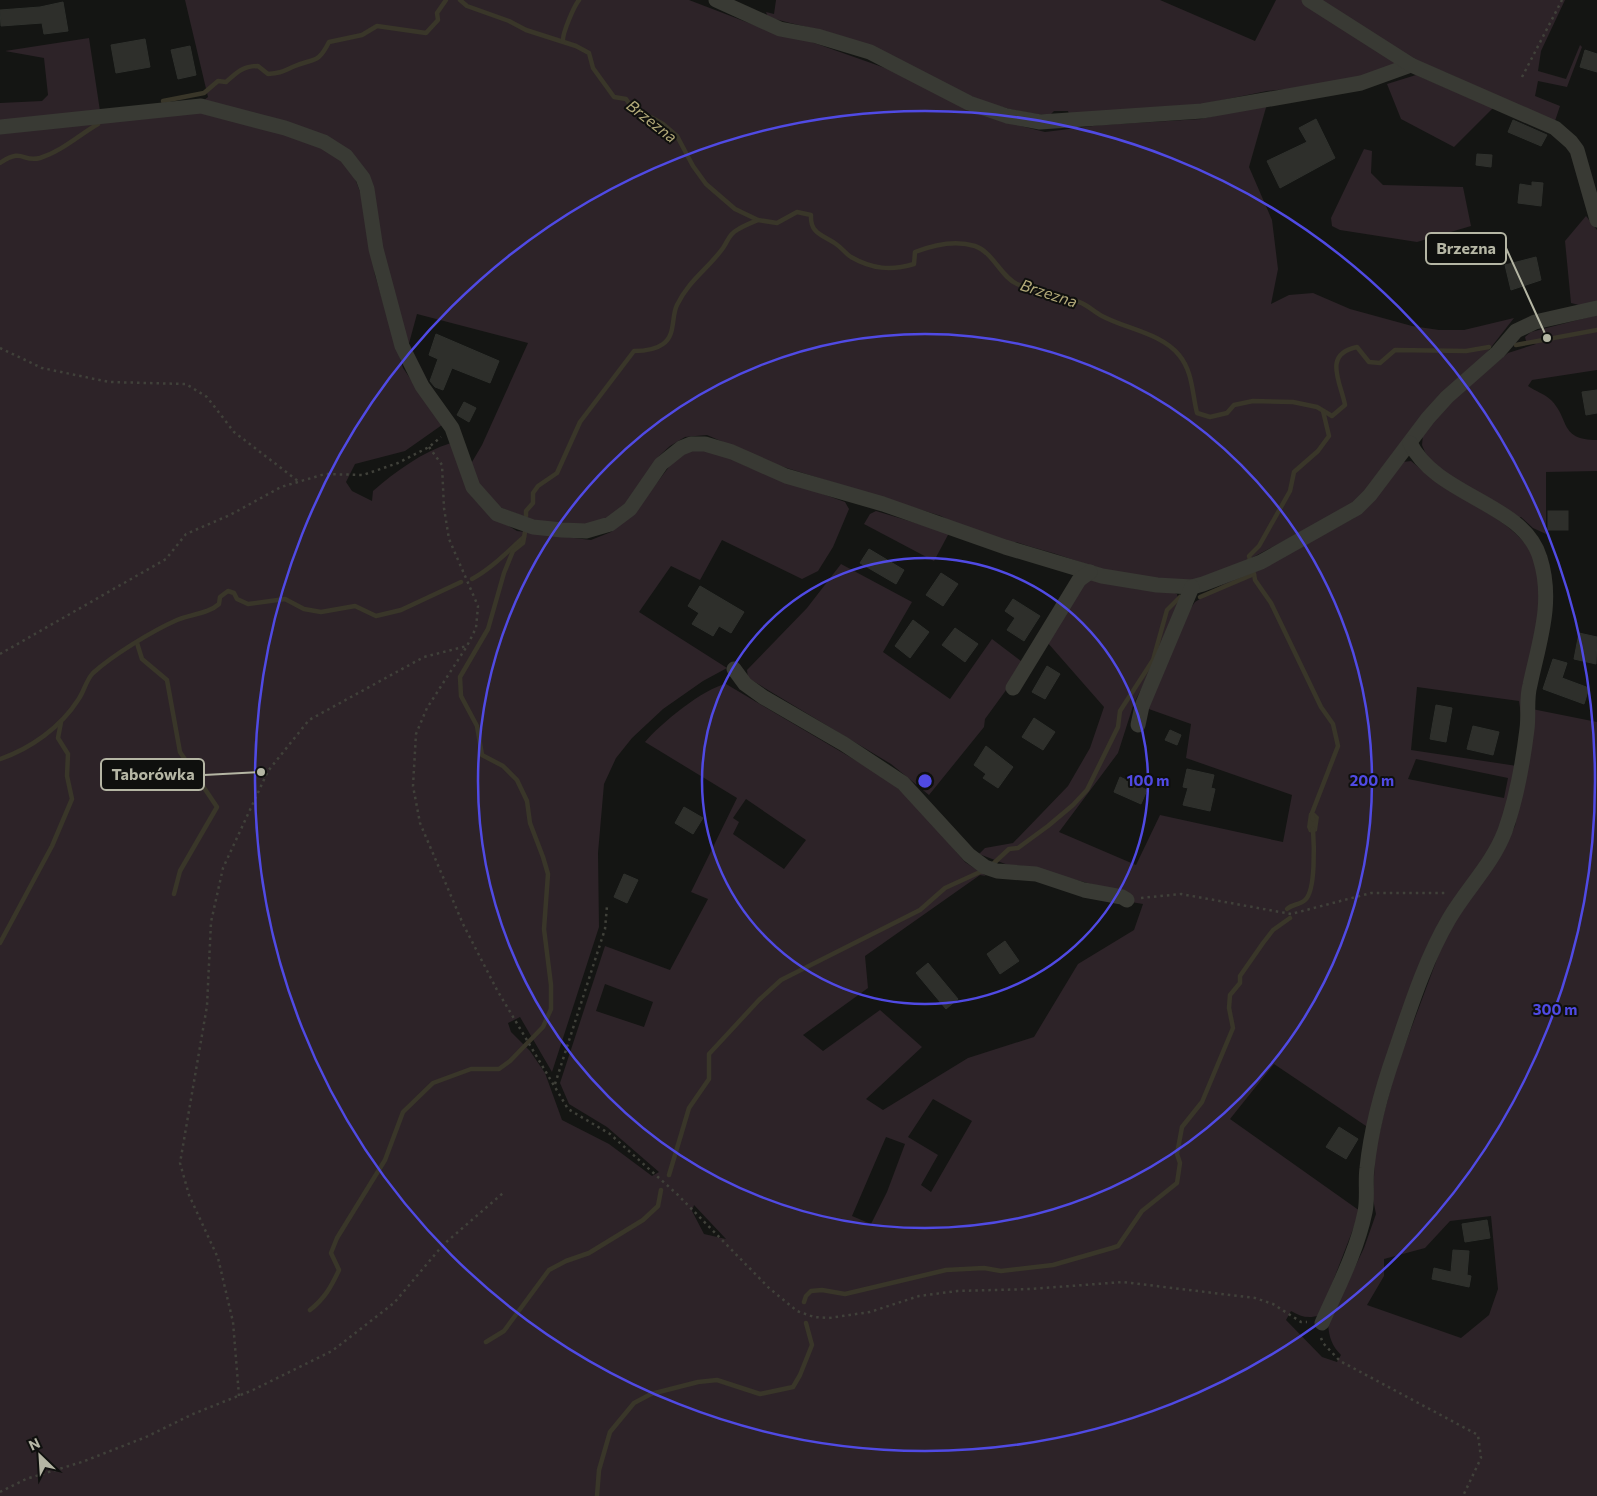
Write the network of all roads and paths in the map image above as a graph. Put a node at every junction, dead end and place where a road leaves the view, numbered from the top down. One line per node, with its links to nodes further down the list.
1 (716, 0): 4 (street)
2 (1309, 0): 4 (street)
3 (1562, 0): 5 (path)
4 (1411, 66): 7 (street)
5 (1522, 77)
6 (0, 127): 10 (street)
7 (1597, 220)
8 (1597, 308): 11 (street)
9 (0, 348): 13 (path)
10 (452, 428): 12 (path); 14 (street)
11 (1410, 443): 15 (street); 21 (street)
12 (429, 447): 13 (path); 16 (path)
13 (298, 481): 17 (path)
14 (1090, 572): 15 (street); 19 (street)
15 (1192, 587): 20 (street)
16 (467, 646): 24 (path); 27 (path)
17 (0, 654)
18 (734, 669): 22 (street)
19 (1013, 688)
20 (1138, 725)
21 (1467, 893): 22 (path); 26 (street)
22 (1127, 900)
23 (607, 906): 24 (path)
24 (555, 1084): 26 (path)
25 (504, 1193): 27 (path)
26 (1322, 1323): 29 (path)
27 (239, 1396): 28 (path)
28 (0, 1492)
29 (1463, 1496)

